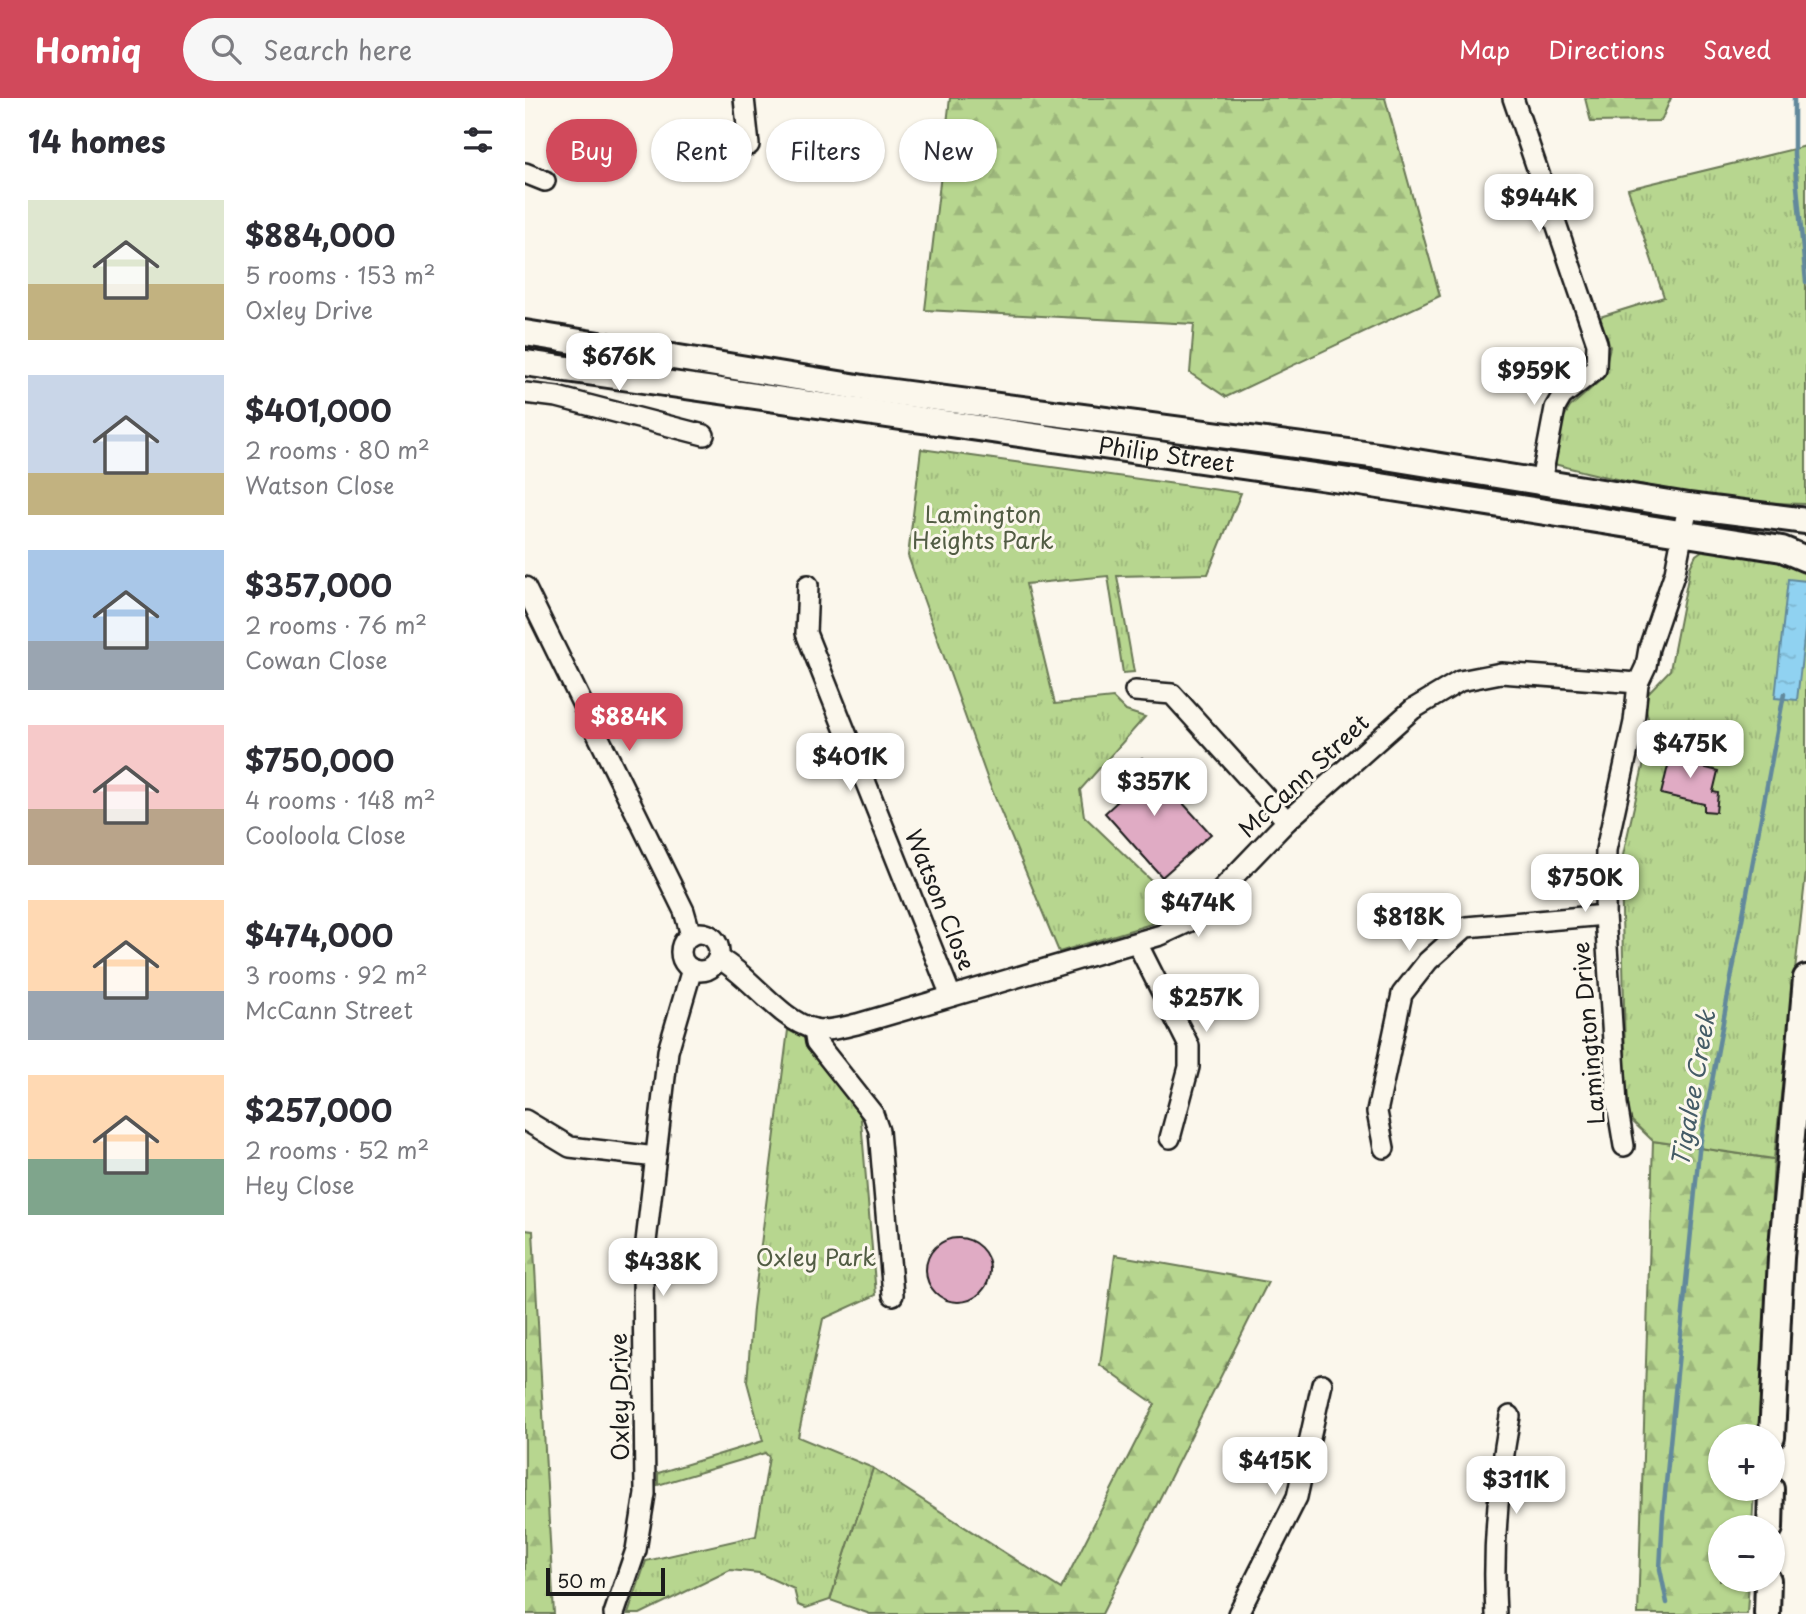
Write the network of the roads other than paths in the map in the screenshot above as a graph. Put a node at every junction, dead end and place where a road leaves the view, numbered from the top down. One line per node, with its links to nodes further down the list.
1 (744, 98): 3 (street)
2 (1513, 98): 10 (street)
3 (746, 119)
4 (525, 173): 5 (street)
5 (545, 181)
6 (525, 333): 10 (main road, Philip Street)
7 (525, 363): 13 (main road, Philip Street)
8 (525, 393): 9 (street)
9 (704, 435)
10 (1541, 482): 11 (main road, Philip Street)
11 (1688, 506): 12 (main road, Philip Street); 13 (street, Lamington Drive)
12 (1806, 521)
13 (1683, 533): 14 (main road, Philip Street); 17 (street, Lamington Drive)
14 (1806, 559)
15 (808, 585): 26 (street, Watson Close)
16 (525, 587): 21 (street)
17 (1638, 683): 19 (street, McCann Street); 20 (street, Lamington Drive)
18 (1135, 691): 19 (street)
19 (1287, 821): 22 (street, McCann Street)
20 (1605, 915): 30 (street, Lamington Drive); 31 (street)
21 (691, 935): 23 (street); 24 (street)
22 (1137, 943): 26 (street, McCann Street); 29 (street)
23 (718, 958): 24 (street); 27 (street)
24 (692, 969): 33 (street, Oxley Drive)
25 (1806, 978): 34 (main road)
26 (951, 996): 27 (street, McCann Street)
27 (814, 1029): 35 (street)
28 (525, 1120): 33 (street)
29 (1170, 1138)
30 (1624, 1146)
31 (1384, 1149)
32 (1806, 1149): 34 (main road)
33 (656, 1157): 40 (street, Oxley Drive)
34 (1781, 1258): 38 (main road)
35 (893, 1294)
36 (1322, 1384): 41 (street)
37 (1510, 1416): 42 (street)
38 (1773, 1424)
39 (1768, 1592): 43 (main road)
40 (614, 1614)
41 (1238, 1614)
42 (1496, 1614)
43 (1767, 1614)

